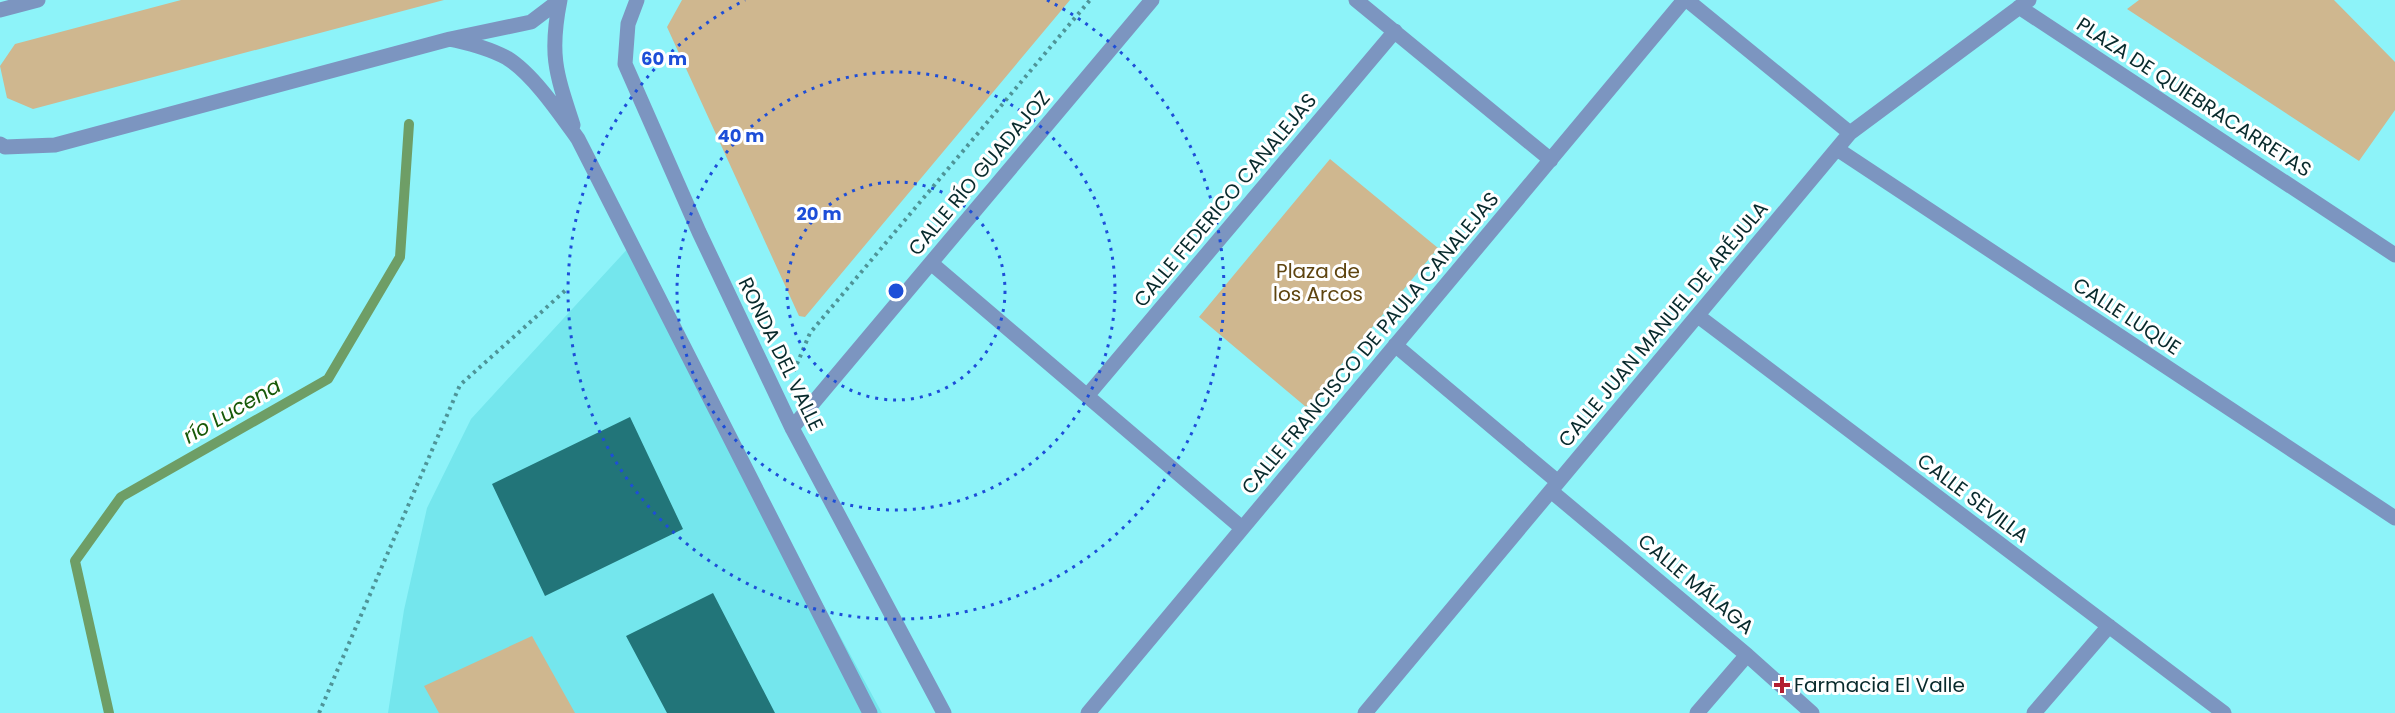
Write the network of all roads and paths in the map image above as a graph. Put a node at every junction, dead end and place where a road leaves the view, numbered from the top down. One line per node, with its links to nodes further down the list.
1 (38, 0): 9 (street)
2 (560, 0): 11 (street); 13 (street)
3 (637, 0): 23 (street, RONDA DEL VALLE)
4 (1090, 0): 23 (path)
5 (1152, 0): 18 (street, CALLE RÍO GUADAJOZ)
6 (1356, 0): 10 (street)
7 (1686, 0): 12 (street); 16 (street, CALLE FRANCISCO DE PAULA CANALEJAS)
8 (2024, 4): 12 (street, CALLE JUAN MANUEL DE ARÉJULA); 17 (street, PLAZA DE QUIEBRACARRETAS)
9 (0, 10)
10 (1395, 31): 16 (street); 22 (street, CALLE FEDERICO CANALEJAS)
11 (450, 39): 13 (street); 14 (street)
12 (1850, 133): 15 (street, CALLE JUAN MANUEL DE ARÉJULA)
13 (578, 139): 31 (street)
14 (2, 147)
15 (1837, 149): 20 (street, CALLE JUAN MANUEL DE ARÉJULA); 26 (street, CALLE LUQUE)
16 (1551, 160): 21 (street, CALLE FRANCISCO DE PAULA CANALEJAS)
17 (2395, 255)
18 (931, 263): 22 (street); 24 (street, CALLE RÍO GUADAJOZ)
19 (567, 289): 30 (path)
20 (1698, 316): 25 (street, CALLE JUAN MANUEL DE ARÉJULA); 28 (street, CALLE SEVILLA)
21 (1395, 345): 25 (street, CALLE MÁLAGA); 27 (street, CALLE FRANCISCO DE PAULA CANALEJAS)
22 (1088, 396): 27 (street)
23 (781, 402): 24 (street, RONDA DEL VALLE)
24 (792, 428): 32 (street, RONDA DEL VALLE)
25 (1555, 486): 29 (street, CALLE MÁLAGA); 34 (street, CALLE JUAN MANUEL DE ARÉJULA)
26 (2395, 518)
27 (1242, 528): 33 (street, CALLE FRANCISCO DE PAULA CANALEJAS)
28 (2109, 626): 37 (street); 38 (street, CALLE SEVILLA)
29 (1747, 655): 35 (street); 36 (street, CALLE MÁLAGA)
30 (319, 713)
31 (870, 713)
32 (944, 713)
33 (1088, 713)
34 (1365, 713)
35 (1697, 713)
36 (1812, 713)
37 (2034, 713)
38 (2224, 713)

